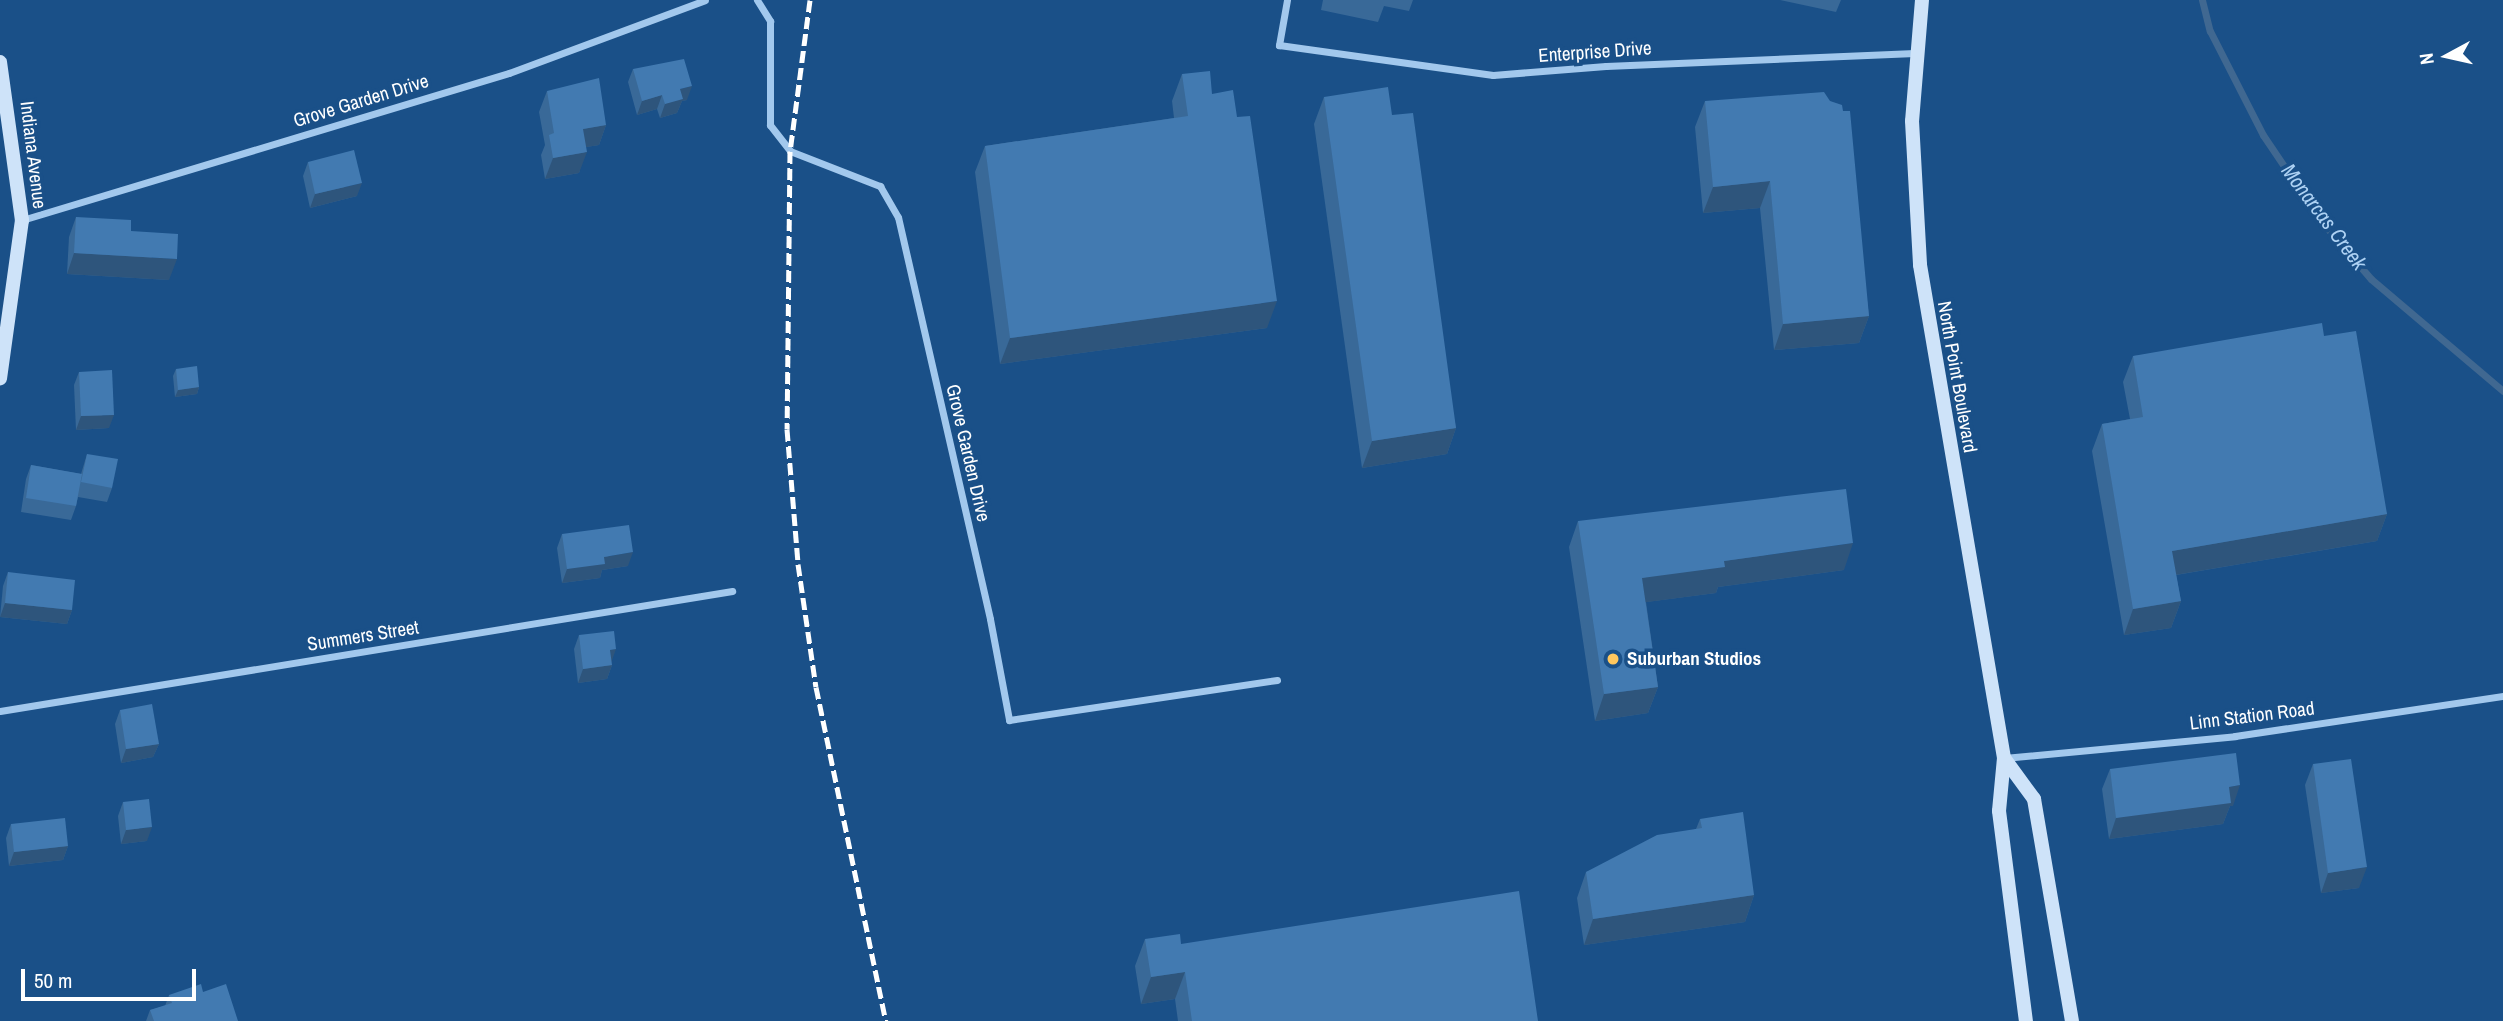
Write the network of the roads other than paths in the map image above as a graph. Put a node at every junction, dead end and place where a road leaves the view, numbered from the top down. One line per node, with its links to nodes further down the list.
1 (705, 0): 7 (street, Grove Garden Drive)
2 (757, 0): 10 (street, Grove Garden Drive)
3 (1287, 0): 5 (street, Enterprise Drive)
4 (1922, 0): 5 (main road, North Point Boulevard)
5 (1915, 53): 13 (main road, North Point Boulevard)
6 (0, 62): 7 (main road, Indiana Avenue)
7 (22, 220): 8 (main road, Indiana Avenue)
8 (0, 378)
9 (732, 591): 12 (street, Summers Street)
10 (1277, 680)
11 (2503, 696): 13 (street, Linn Station Road)
12 (0, 711)
13 (2004, 758): 14 (main road, North Point Boulevard); 15 (main road, North Point Boulevard)
14 (2026, 1021)
15 (2072, 1021)

